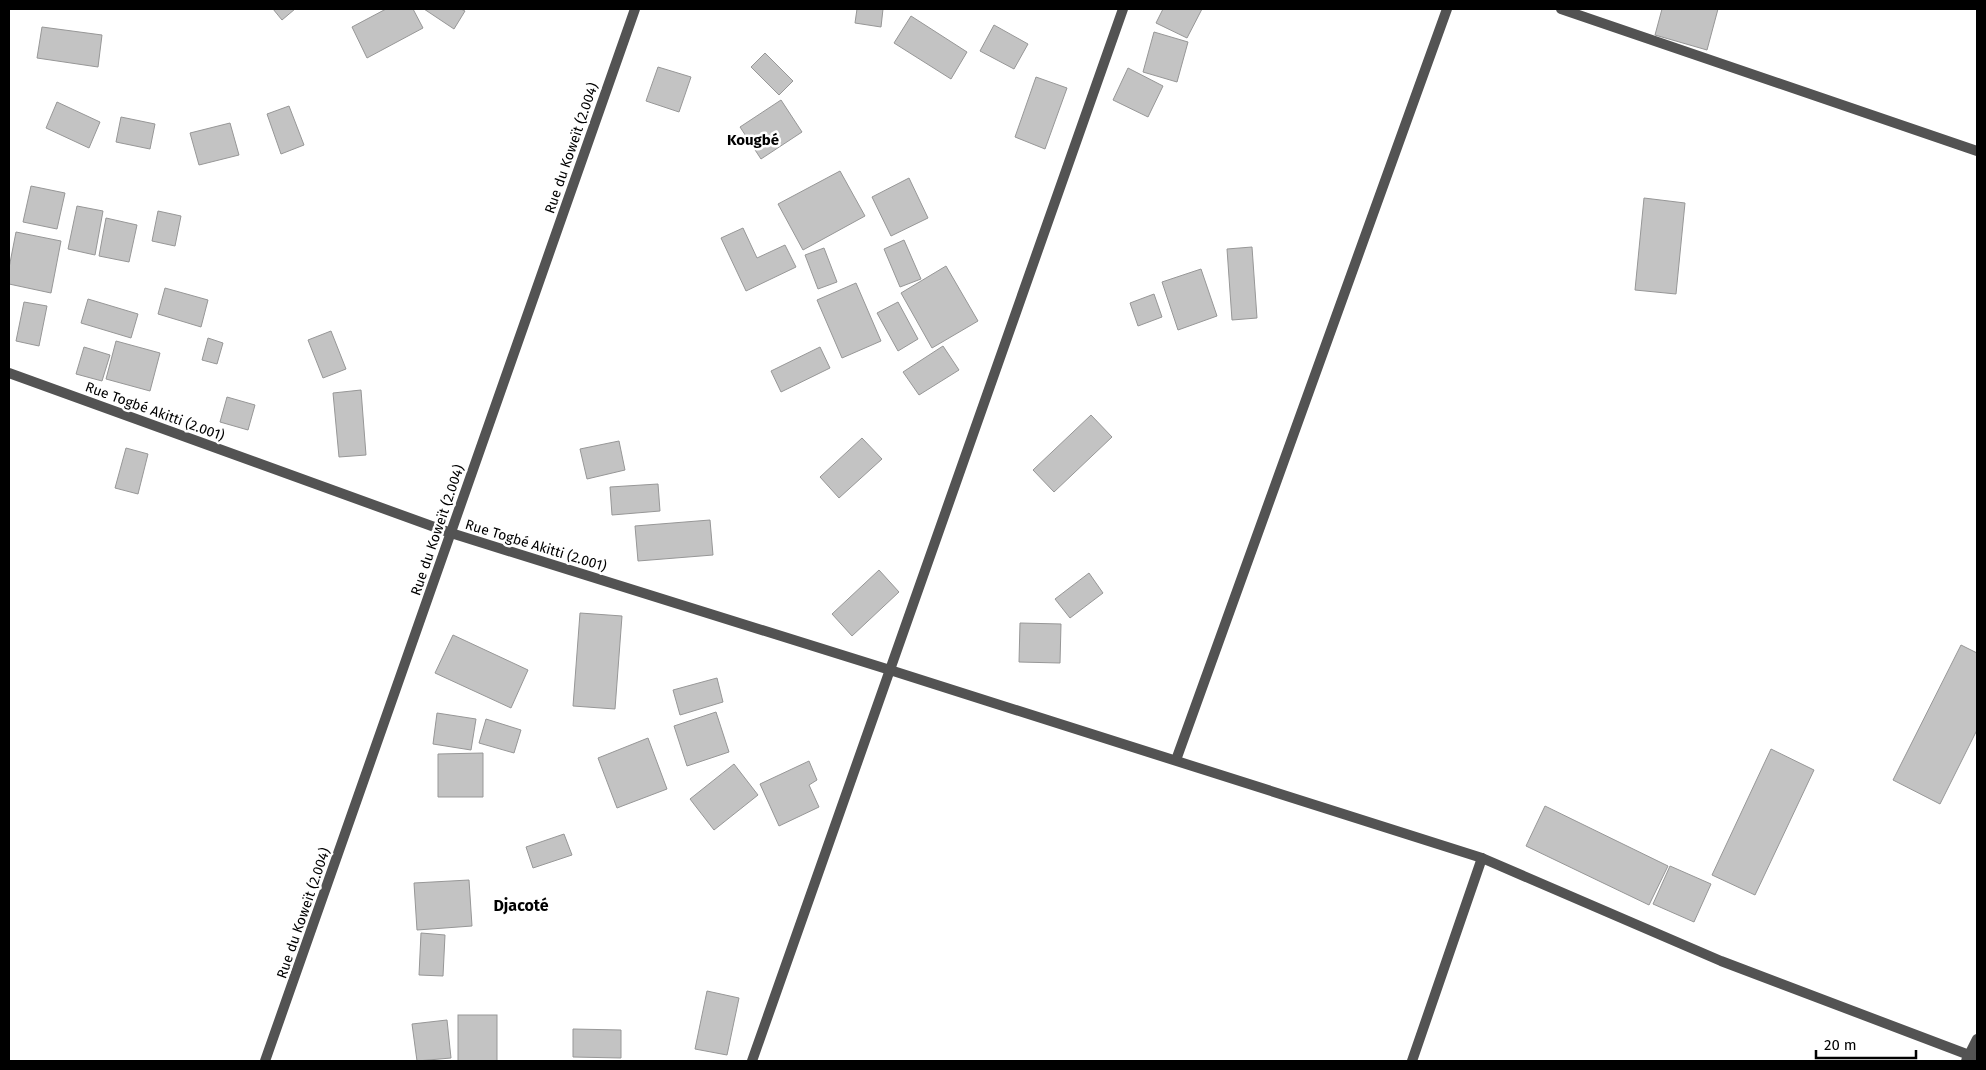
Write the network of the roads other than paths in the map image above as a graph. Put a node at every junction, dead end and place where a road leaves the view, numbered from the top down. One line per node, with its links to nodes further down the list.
1 (635, 9): 7 (street, Rue du Koweït (2.004))
2 (1123, 9): 8 (street)
3 (1447, 9): 9 (street)
4 (1561, 9): 5 (street)
5 (1977, 151)
6 (9, 373): 7 (street, Rue Togbé Akitti (2.001))
7 (451, 533): 8 (street, Rue Togbé Akitti (2.001)); 13 (street, Rue du Koweït (2.004))
8 (890, 670): 9 (street, Rue Togbé Akitti (2.001)); 14 (street)
9 (1176, 760): 10 (street, Rue Togbé Akitti (2.001))
10 (1482, 858): 12 (street, Rue Togbé Akitti (2.001)); 15 (street)
11 (1977, 1039): 12 (street)
12 (1971, 1058)
13 (265, 1061)
14 (752, 1061)
15 (1412, 1061)

